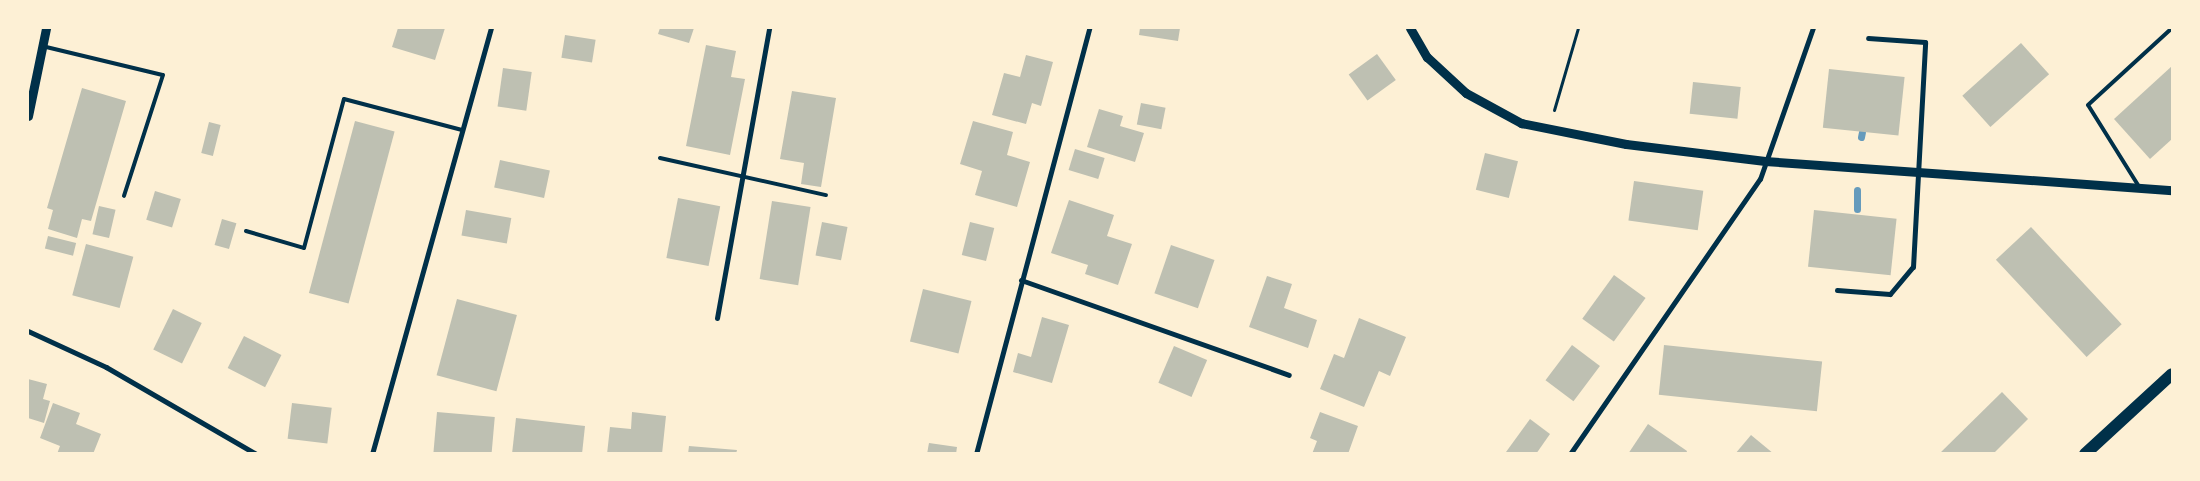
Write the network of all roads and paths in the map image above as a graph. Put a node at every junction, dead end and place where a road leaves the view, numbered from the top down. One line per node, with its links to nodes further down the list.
1 (46, 28): 10 (street)
2 (491, 28): 13 (street)
3 (769, 28): 17 (street)
4 (1089, 28): 23 (street)
5 (1410, 28): 15 (street)
6 (1578, 28): 11 (path)
7 (1813, 28): 15 (street)
8 (2172, 28): 18 (lane)
9 (1868, 38): 16 (street)
10 (42, 46): 12 (street); 21 (lane)
11 (1554, 110)
12 (28, 116)
13 (462, 130): 22 (lane); 30 (street)
14 (660, 158): 17 (lane)
15 (1765, 161): 16 (street); 32 (street)
16 (1918, 171): 18 (street); 24 (street)
17 (742, 177): 20 (lane); 25 (street)
18 (2139, 187): 19 (street)
19 (2172, 190)
20 (826, 195)
21 (124, 196)
22 (246, 231)
23 (1021, 280): 28 (street); 31 (street)
24 (1837, 290)
25 (717, 318)
26 (28, 331): 29 (street)
27 (2172, 374): 33 (main road)
28 (1289, 375)
29 (256, 454)
30 (372, 454)
31 (976, 454)
32 (1570, 454)
33 (2085, 454)

